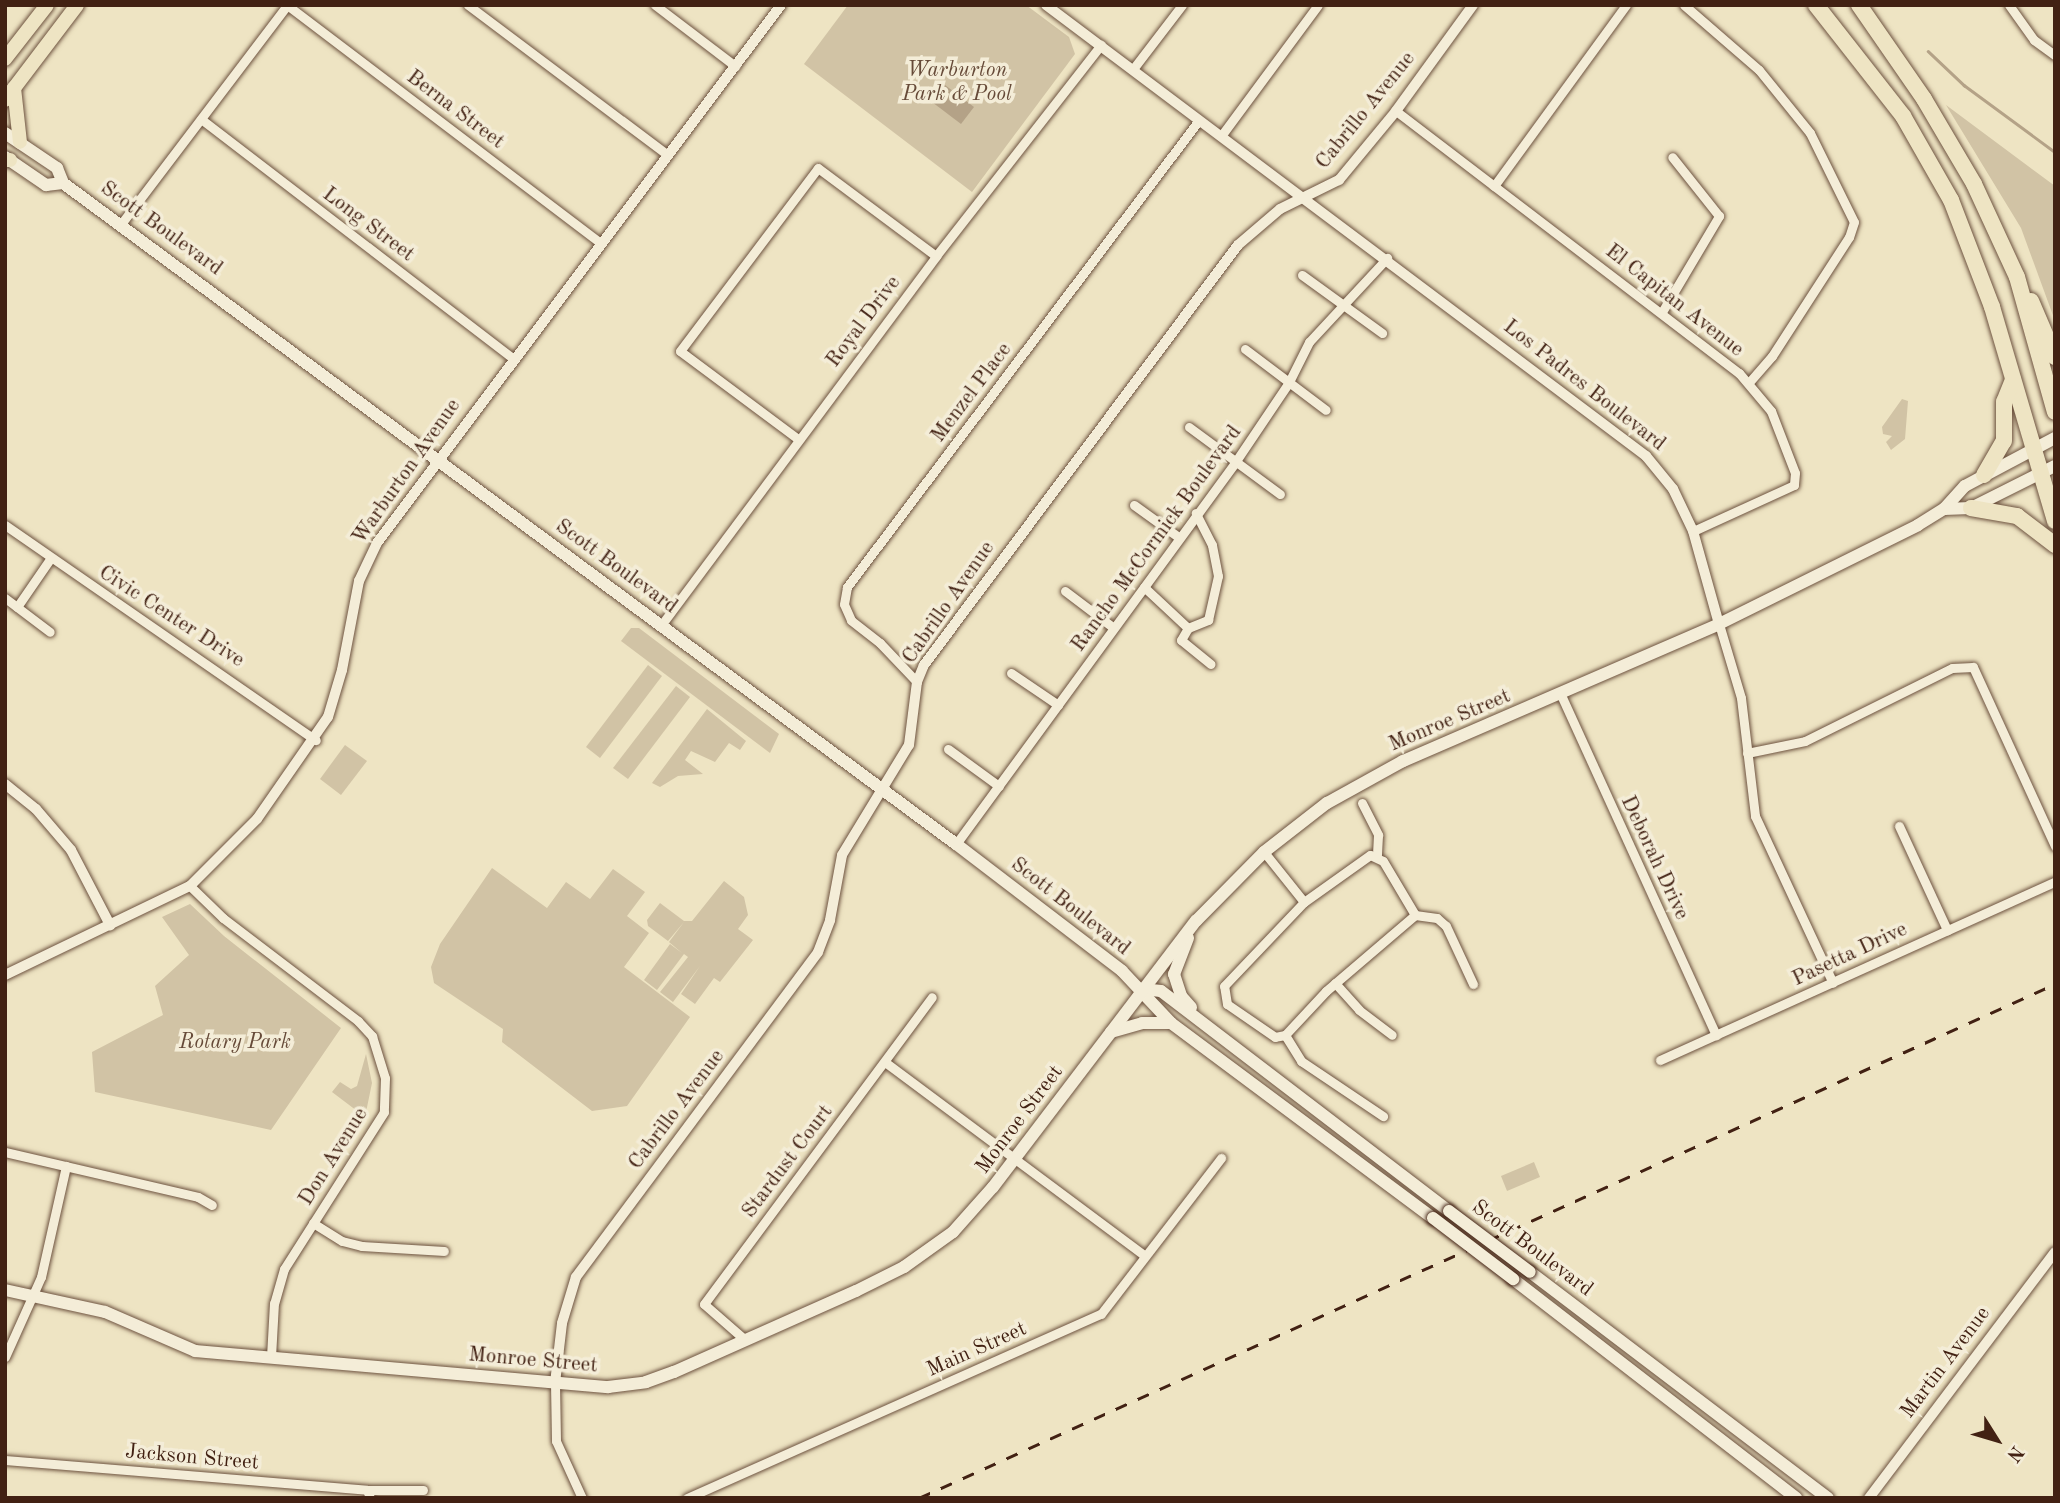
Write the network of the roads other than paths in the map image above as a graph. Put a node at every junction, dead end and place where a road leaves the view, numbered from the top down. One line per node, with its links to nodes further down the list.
1 (47, 5): 18 (main road)
2 (77, 5): 21 (main road)
3 (287, 5): 23 (street); 35 (street, Berna Street)
4 (468, 5): 28 (street)
5 (655, 5): 19 (street)
6 (781, 5): 19 (street, Warburton Avenue)
7 (1047, 5): 16 (street, Los Padres Boulevard)
8 (1181, 5): 20 (street)
9 (1318, 5): 26 (street)
10 (1473, 5): 22 (street, Cabrillo Avenue)
11 (1626, 5): 32 (street)
12 (1684, 5): 48 (street)
13 (1816, 5): 46 (highway)
14 (1859, 5): 39 (highway)
15 (2009, 5): 17 (street)
16 (1101, 44): 20 (street, Los Padres Boulevard); 36 (street, Royal Drive)
17 (2055, 55)
18 (5, 60)
19 (735, 66): 28 (street, Warburton Avenue)
20 (1133, 69): 24 (street, Los Padres Boulevard)
21 (10, 94): 27 (main road)
22 (1396, 111): 32 (street, El Capitan Avenue); 33 (street, Cabrillo Avenue)
23 (201, 119): 34 (street); 45 (street, Long Street)
24 (1199, 120): 26 (street, Los Padres Boulevard); 81 (street, Menzel Place)
25 (5, 133): 27 (main road, Scott Boulevard)
26 (1221, 136): 33 (street, Los Padres Boulevard)
27 (20, 142): 31 (main road, Scott Boulevard)
28 (668, 155): 35 (street, Warburton Avenue)
29 (1672, 157): 41 (street)
30 (7, 159): 31 (main road, Scott Boulevard)
31 (63, 183): 34 (main road, Scott Boulevard)
32 (1494, 186): 41 (street, El Capitan Avenue)
33 (1306, 197): 37 (street, Los Padres Boulevard); 81 (street, Cabrillo Avenue)
34 (121, 224): 55 (main road, Scott Boulevard)
35 (601, 243): 45 (street, Warburton Avenue)
36 (936, 256): 53 (street, Royal Drive); 53 (street)
37 (1387, 258): 40 (street, Rancho McCormick Boulevard); 66 (street, Los Padres Boulevard)
38 (1302, 275): 40 (street)
39 (2017, 277): 44 (highway); 50 (highway)
40 (1346, 305): 42 (street); 47 (street, Rancho McCormick Boulevard)
41 (1662, 312): 48 (street, El Capitan Avenue)
42 (1382, 332)
43 (1245, 349): 47 (street)
44 (2055, 356)
45 (513, 358): 55 (street, Warburton Avenue)
46 (2013, 380): 54 (highway); 58 (highway)
47 (1289, 382): 49 (street); 56 (street, Rancho McCormick Boulevard)
48 (1749, 382): 66 (street, El Capitan Avenue)
49 (1326, 410)
50 (2055, 412)
51 (1189, 427): 56 (street)
52 (2055, 438): 54 (main road, Monroe Street)
53 (798, 439): 74 (street, Royal Drive)
54 (2034, 449): 57 (highway); 58 (main road, Monroe Street)
55 (437, 459): 74 (main road, Scott Boulevard); 84 (street, Warburton Avenue)
56 (1236, 461): 59 (street); 63 (street, Rancho McCormick Boulevard)
57 (2048, 469): 62 (main road, Monroe Street); 64 (highway)
58 (1984, 475): 61 (main road, Monroe Street)
59 (1280, 494)
60 (1135, 505): 67 (street)
61 (1944, 509): 62 (main road, Monroe Street); 75 (main road, Monroe Street)
62 (1971, 509): 68 (highway)
63 (1196, 513): 67 (street, Rancho McCormick Boulevard); 77 (street)
64 (2055, 521)
65 (5, 525): 69 (street, Civic Center Drive)
66 (1693, 531): 75 (street, Los Padres Boulevard)
67 (1177, 536): 70 (street, Rancho McCormick Boulevard)
68 (2055, 545)
69 (50, 559): 73 (street); 84 (street, Civic Center Drive)
70 (1144, 587): 76 (street, Rancho McCormick Boulevard); 77 (street)
71 (1065, 591): 76 (street)
72 (5, 598): 73 (street)
73 (17, 607): 78 (street)
74 (662, 624): 89 (main road, Scott Boulevard)
75 (1719, 624): 82 (main road, Monroe Street); 86 (street, Los Padres Boulevard)
76 (1114, 628): 83 (street, Rancho McCormick Boulevard)
77 (1188, 628): 79 (street)
78 (50, 632)
79 (1211, 664)
80 (1011, 673): 83 (street)
81 (917, 682): 89 (street, Cabrillo Avenue)
82 (1561, 695): 94 (main road, Monroe Street); 114 (street, Deborah Drive)
83 (1058, 705): 88 (street, Rancho McCormick Boulevard)
84 (316, 740): 97 (street, Warburton Avenue)
85 (948, 749): 88 (street)
86 (1747, 753): 93 (street); 106 (street, Los Padres Boulevard)
87 (5, 784): 101 (street)
88 (999, 786): 92 (street, Rancho McCormick Boulevard)
89 (880, 789): 92 (main road, Scott Boulevard); 132 (street, Cabrillo Avenue)
90 (1362, 803): 95 (street)
91 (1899, 826): 102 (street)
92 (956, 844): 107 (main road, Scott Boulevard)
93 (2055, 846)
94 (1264, 852): 98 (street); 100 (main road, Monroe Street)
95 (1377, 857): 98 (street); 99 (street)
96 (2055, 882): 102 (street, Pasetta Drive)
97 (190, 886): 101 (street, Warburton Avenue); 123 (street, Don Avenue)
98 (1304, 902): 112 (street)
99 (1415, 915): 104 (street); 105 (street)
100 (1196, 920): 107 (main road, Monroe Street); 110 (main road)
101 (110, 925): 103 (street, Warburton Avenue)
102 (1947, 930): 106 (street, Pasetta Drive)
103 (5, 975)
104 (1335, 983): 112 (street); 113 (street)
105 (1473, 984)
106 (1833, 984): 114 (street, Pasetta Drive)
107 (1142, 989): 109 (main road, Scott Boulevard); 110 (main road, Scott Boulevard); 111 (main road, Monroe Street)
108 (932, 997): 116 (street, Stardust Court)
109 (1171, 1023): 111 (main road); 138 (main road, Scott Boulevard, bridge)
110 (1207, 1026): 139 (main road, Scott Boulevard, bridge)
111 (1111, 1032): 120 (main road, Monroe Street)
112 (1285, 1035): 117 (street)
113 (1392, 1035)
114 (1716, 1035): 115 (street, Pasetta Drive)
115 (1660, 1060)
116 (885, 1062): 120 (street); 129 (street, Stardust Court)
117 (1383, 1116)
118 (5, 1152): 121 (street)
119 (1220, 1158): 126 (street, Main Street)
120 (1015, 1159): 126 (street); 129 (main road, Monroe Street)
121 (66, 1166): 122 (street); 128 (street)
122 (212, 1205)
123 (313, 1223): 124 (street); 131 (street, Don Avenue)
124 (444, 1251)
125 (2055, 1252): 140 (street, Martin Avenue)
126 (1144, 1256): 137 (street, Main Street)
127 (5, 1290): 128 (main road, Monroe Street)
128 (30, 1295): 130 (street); 131 (main road, Monroe Street)
129 (744, 1339): 132 (main road, Monroe Street)
130 (5, 1356)
131 (271, 1357): 132 (main road, Monroe Street)
132 (555, 1382): 136 (street, Cabrillo Avenue)
133 (5, 1460): 135 (street, Jackson Street)
134 (423, 1490): 135 (street, Jackson Street)
135 (368, 1494)
136 (582, 1498)
137 (687, 1498)
138 (1796, 1498)
139 (1828, 1498)
140 (1869, 1498)

